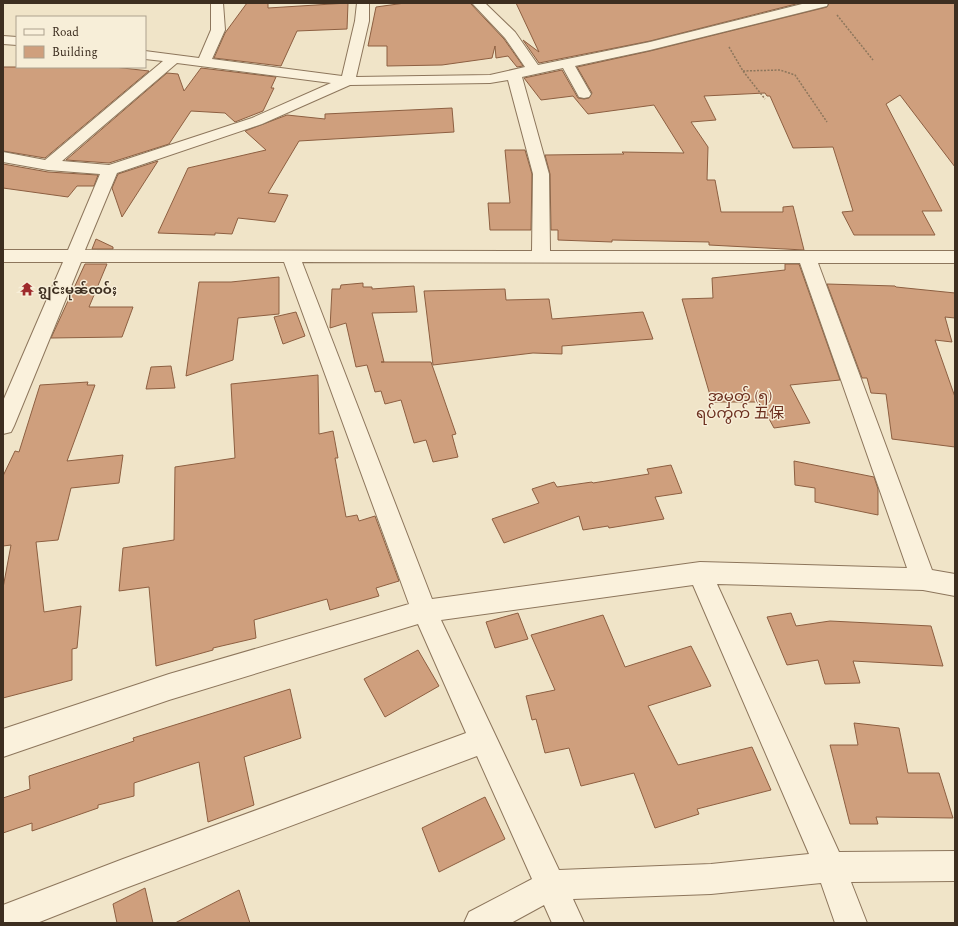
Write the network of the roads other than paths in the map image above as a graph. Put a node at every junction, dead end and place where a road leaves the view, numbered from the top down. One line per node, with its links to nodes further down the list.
1 (216, 3): 9 (street)
2 (363, 3): 13 (street)
3 (478, 3): 11 (street)
4 (822, 3): 10 (street)
5 (3, 40): 6 (street)
6 (16, 41)
7 (146, 55): 8 (street)
8 (174, 59): 9 (street); 16 (street)
9 (204, 62): 13 (street)
10 (567, 63): 11 (street); 14 (street)
11 (534, 70): 12 (street)
12 (514, 74): 13 (street); 21 (street)
13 (348, 81): 17 (street)
14 (584, 94)
15 (3, 157): 16 (street)
16 (48, 165): 17 (street)
17 (110, 170): 19 (street)
18 (3, 256): 19 (street)
19 (74, 256): 20 (street); 24 (street)
20 (291, 256): 21 (street); 28 (street)
21 (541, 257): 22 (street)
22 (807, 257): 23 (street); 26 (street)
23 (955, 257)
24 (3, 426)
25 (700, 573): 26 (street); 28 (street); 32 (street)
26 (923, 579): 27 (street)
27 (955, 585)
28 (424, 611): 29 (street); 30 (street)
29 (484, 740): 33 (street); 34 (street)
30 (3, 743)
31 (955, 866): 32 (street)
32 (830, 867): 33 (street); 37 (street)
33 (550, 885): 35 (street); 36 (street)
34 (3, 921)
35 (480, 923)
36 (568, 923)
37 (851, 923)

